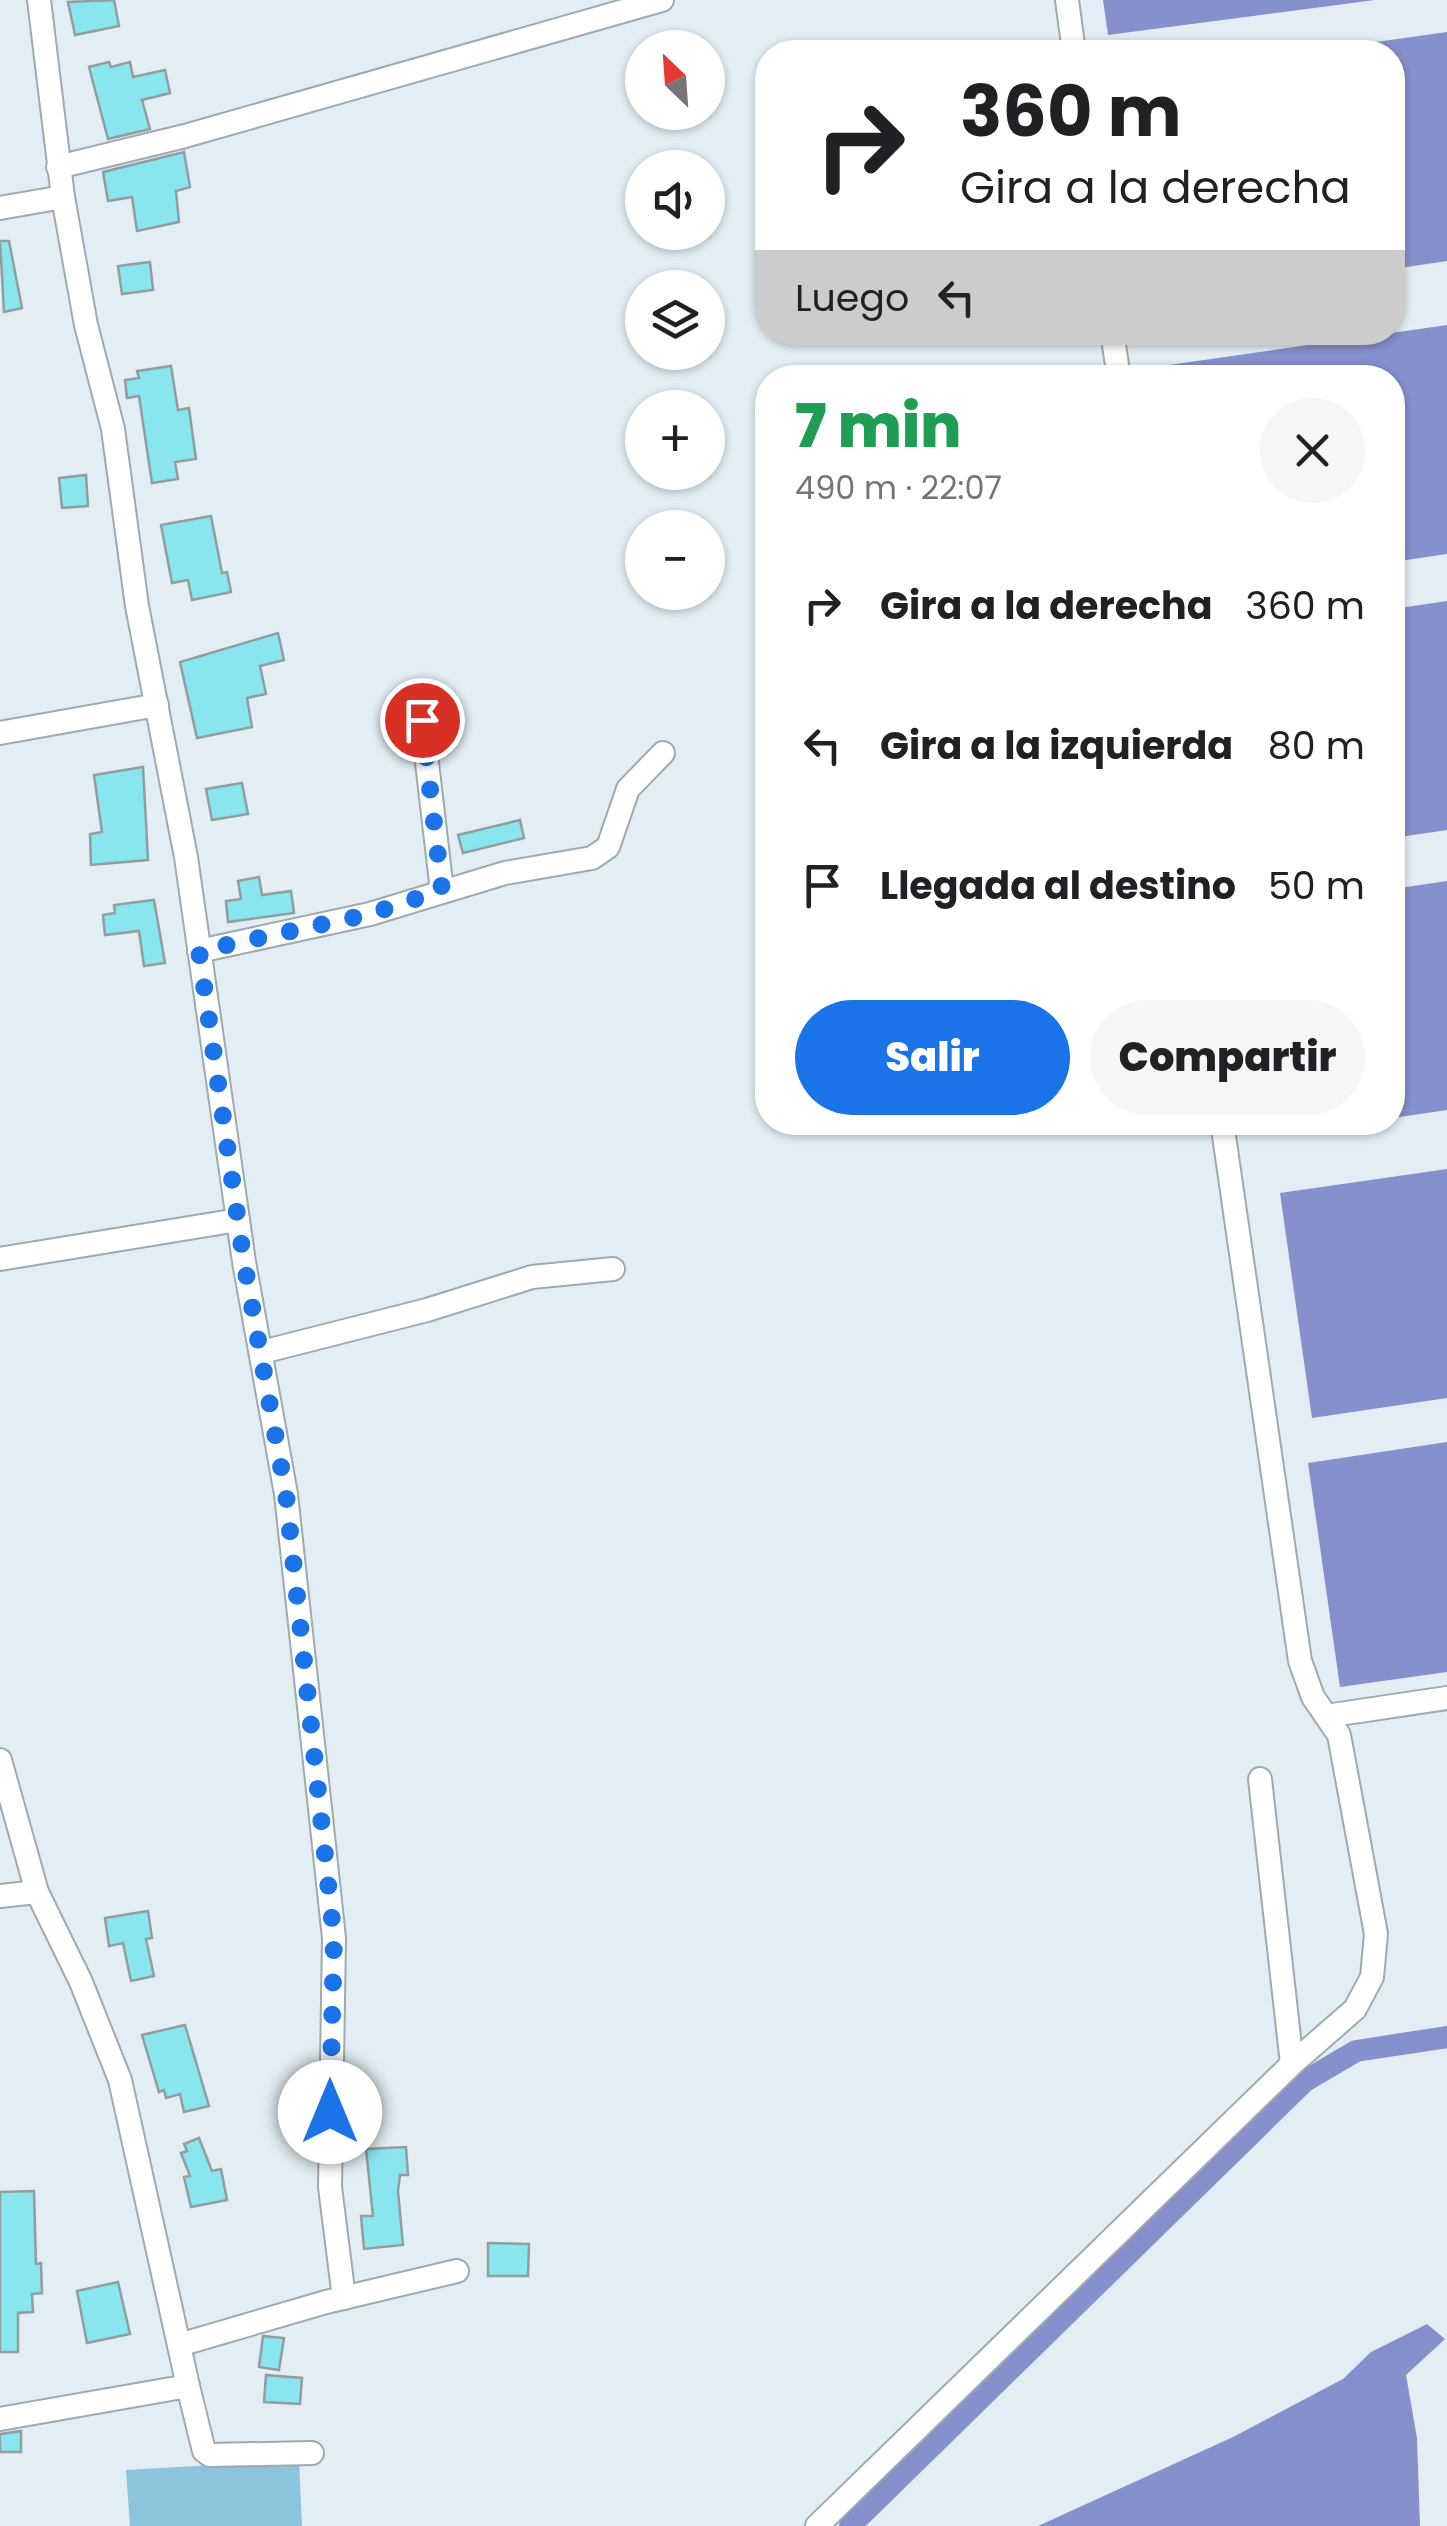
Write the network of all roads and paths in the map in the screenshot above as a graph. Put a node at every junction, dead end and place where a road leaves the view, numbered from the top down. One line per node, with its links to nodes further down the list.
1 (39, 0): 5 (street)
2 (662, 0): 5 (street)
3 (1068, 0): 4 (street)
4 (1073, 40)
5 (58, 167): 6 (street)
6 (63, 197): 7 (street); 8 (street)
7 (0, 208)
8 (157, 705): 10 (street); 13 (street)
9 (422, 720): 12 (street)
10 (0, 733)
11 (664, 754): 12 (street)
12 (442, 890): 13 (street)
13 (199, 951): 15 (street)
14 (1224, 1135): 20 (street)
15 (238, 1220): 16 (street); 18 (street)
16 (0, 1259)
17 (614, 1270): 18 (street)
18 (262, 1352): 27 (street)
19 (1447, 1698): 20 (street)
20 (1326, 1716): 25 (street)
21 (0, 1760): 23 (street)
22 (1260, 1780): 25 (street)
23 (37, 1892): 24 (street); 28 (street)
24 (0, 1896)
25 (1292, 2064): 32 (street)
26 (457, 2271): 27 (street)
27 (344, 2298): 28 (street)
28 (179, 2346): 29 (street)
29 (188, 2386): 30 (street); 31 (street)
30 (0, 2419)
31 (312, 2454)
32 (816, 2526)

